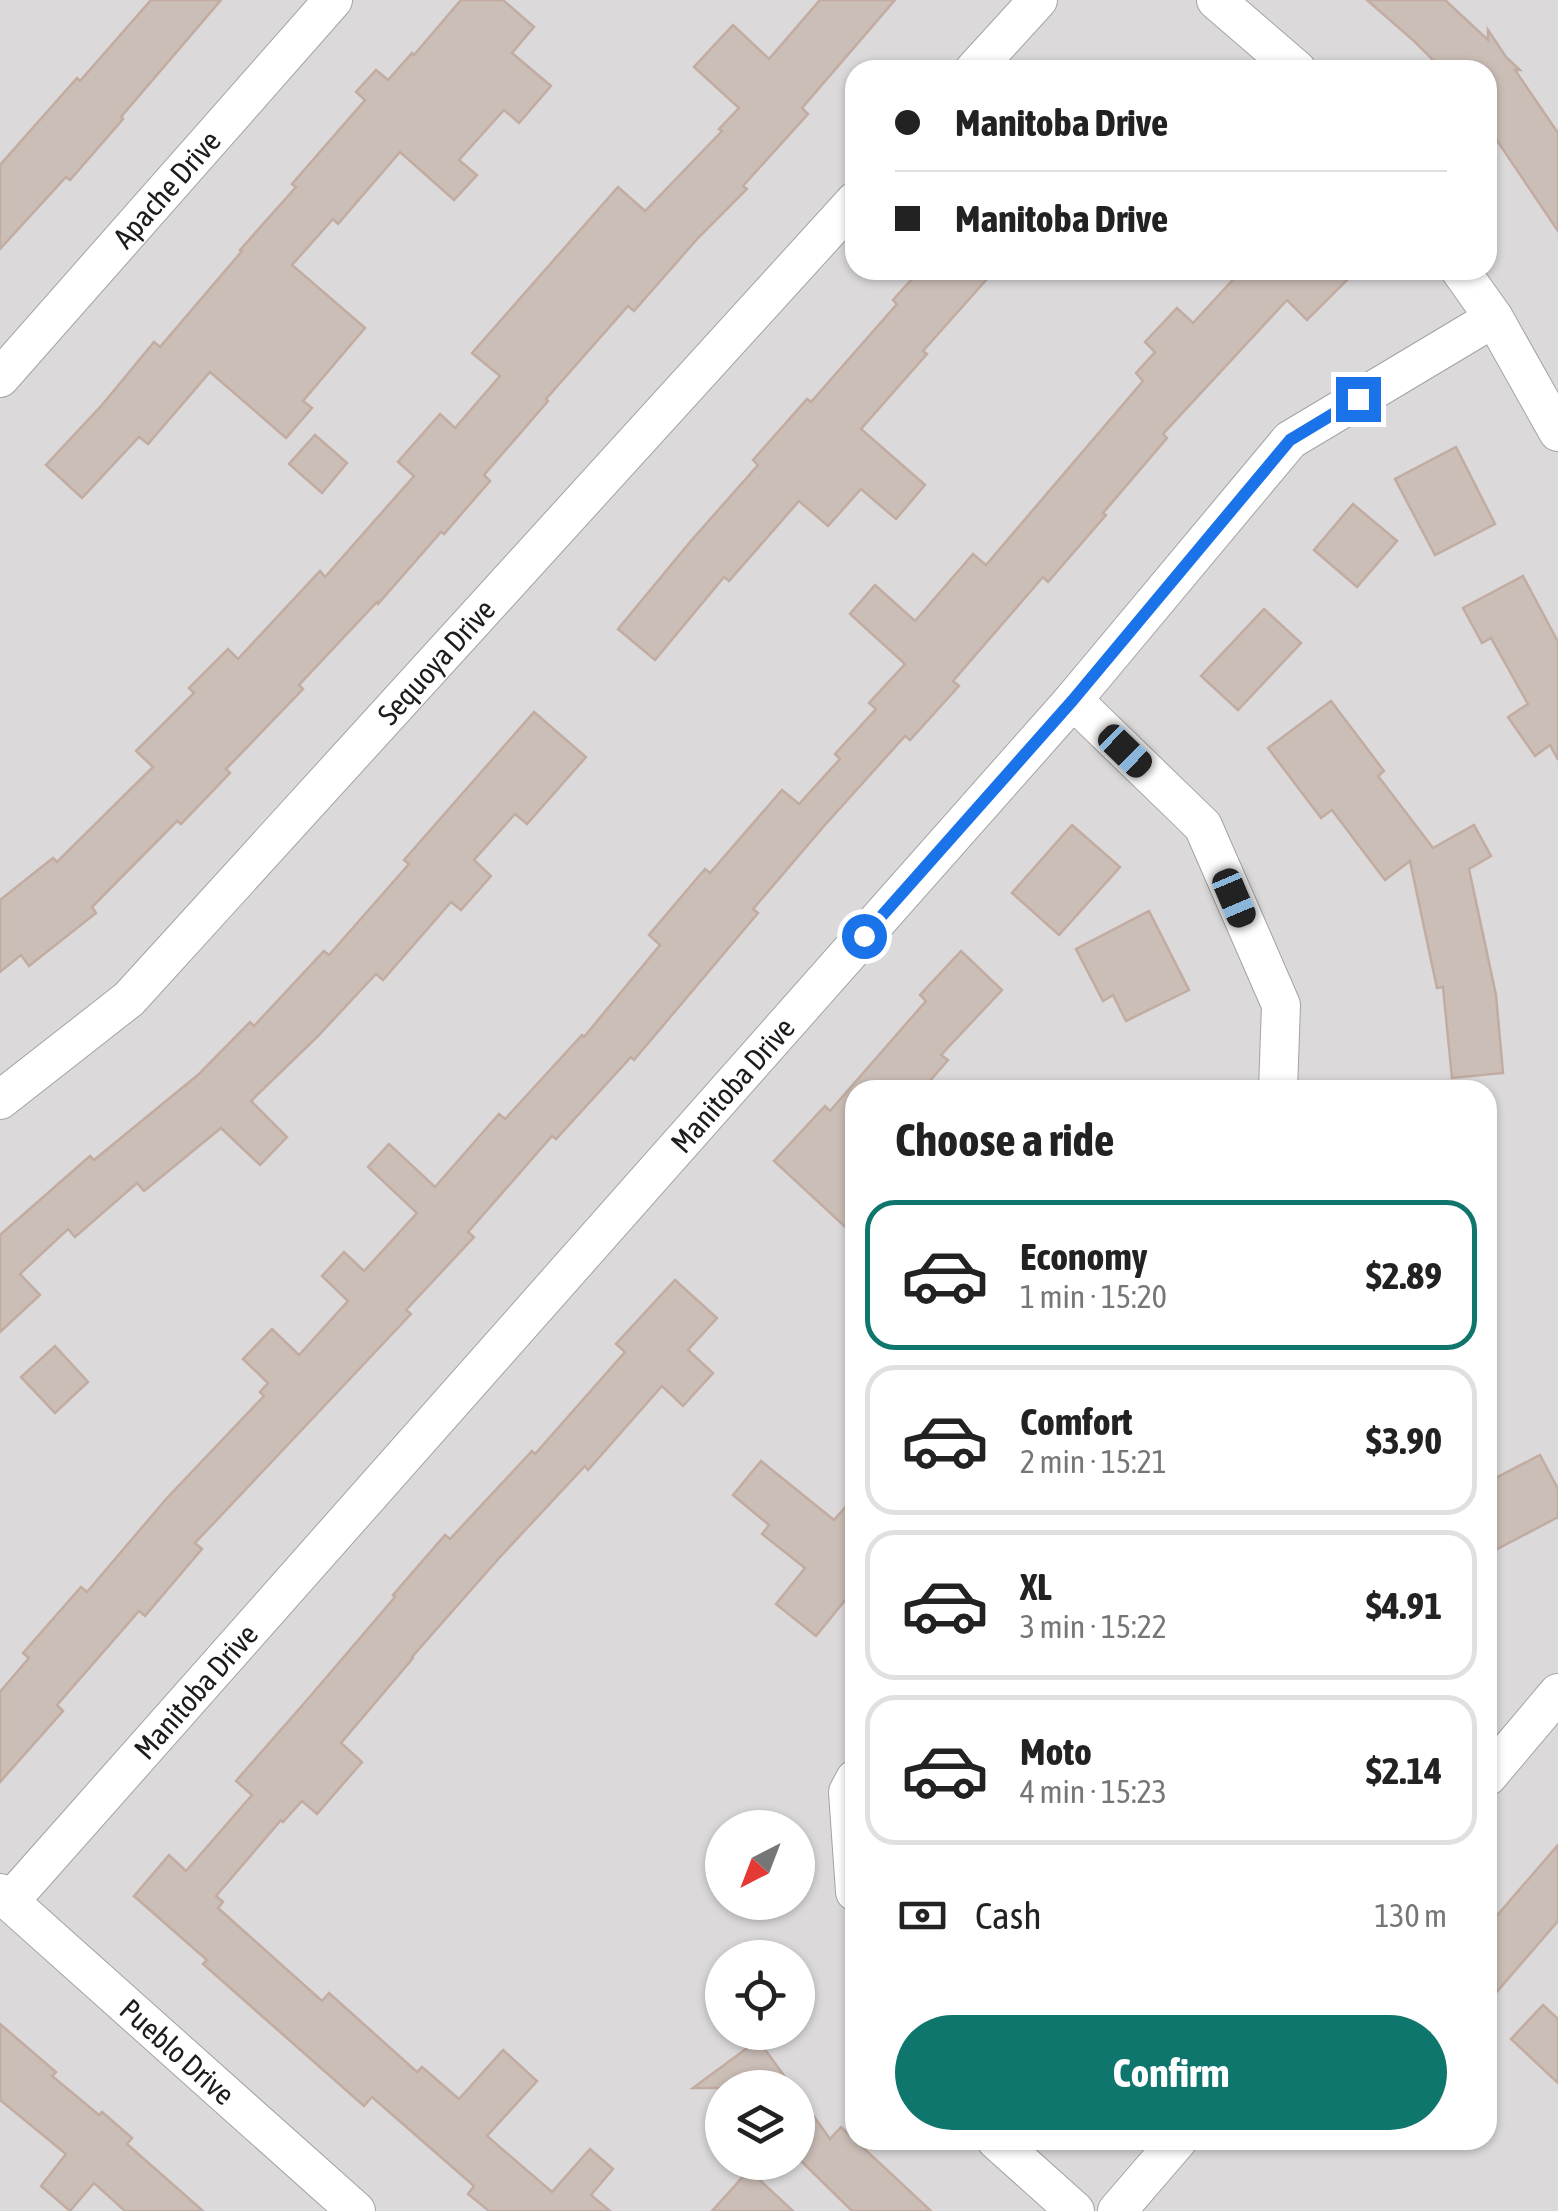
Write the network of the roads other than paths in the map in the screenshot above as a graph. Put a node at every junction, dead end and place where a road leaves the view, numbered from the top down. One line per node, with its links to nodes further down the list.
1 (333, 0): 9 (street, Apache Drive)
2 (1038, 0): 4 (street)
3 (1216, 0): 5 (street)
4 (983, 60)
5 (1285, 60)
6 (845, 212): 13 (street, Sequoya Drive)
7 (1467, 280): 8 (street)
8 (1494, 318): 10 (street); 11 (street, Manitoba Drive)
9 (0, 378)
10 (1558, 432)
11 (1073, 700): 12 (street); 16 (street, Manitoba Drive)
12 (1278, 1080)
13 (0, 1100)
14 (1558, 1693): 15 (street)
15 (1497, 1765)
16 (5, 1897): 19 (street, Pueblo Drive)
17 (1007, 2150): 20 (street)
18 (1169, 2150): 21 (street)
19 (356, 2211)
20 (1076, 2211)
21 (1117, 2211)

